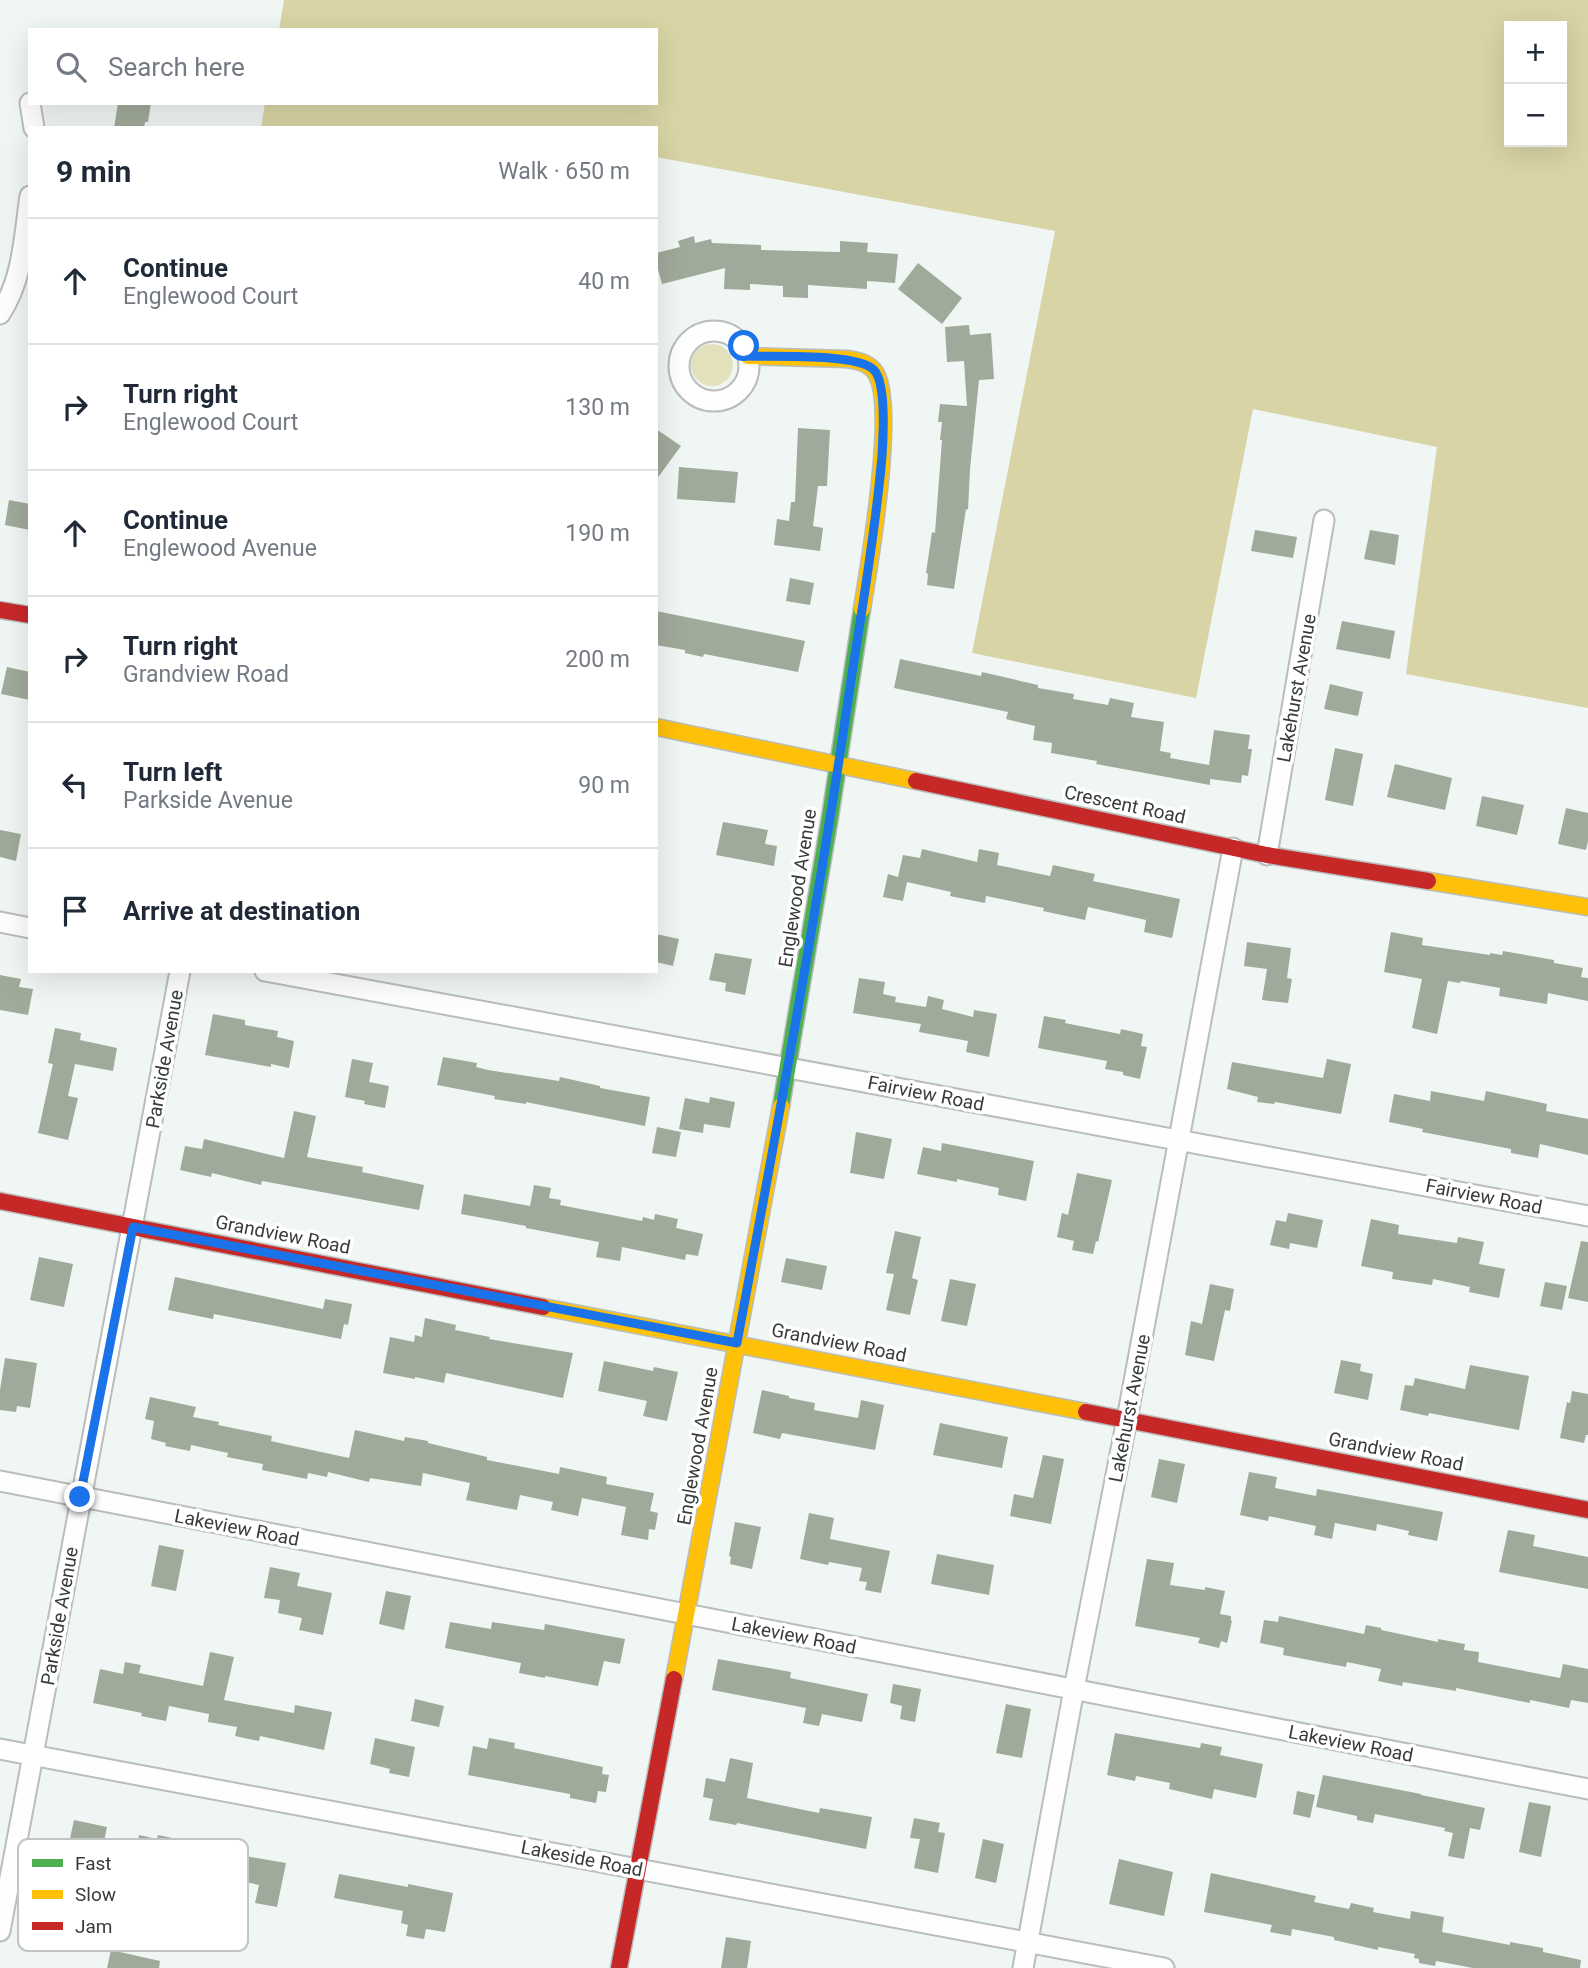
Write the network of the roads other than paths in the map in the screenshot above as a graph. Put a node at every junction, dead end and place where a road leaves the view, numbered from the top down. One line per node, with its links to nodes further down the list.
1 (30, 105): 2 (street)
2 (34, 126)
3 (28, 210): 4 (street)
4 (0, 314)
5 (748, 356): 10 (street, Englewood Avenue)
6 (1324, 520): 12 (street, Lakehurst Avenue)
7 (0, 610): 8 (street)
8 (28, 615)
9 (658, 727): 10 (street, Crescent Road)
10 (839, 765): 11 (street, Crescent Road); 18 (street, Englewood Avenue)
11 (1233, 848): 12 (street, Crescent Road); 19 (street, Lakehurst Avenue)
12 (1267, 855): 13 (street, Crescent Road)
13 (1588, 908)
14 (0, 922): 15 (street)
15 (28, 928)
16 (180, 973): 22 (street, Parkside Avenue)
17 (276, 973): 18 (street, Fairview Road)
18 (789, 1067): 19 (street, Fairview Road); 23 (street, Englewood Avenue)
19 (1179, 1140): 21 (street, Fairview Road); 24 (street, Lakehurst Avenue)
20 (0, 1201): 22 (street, Grandview Road)
21 (1588, 1216)
22 (133, 1227): 23 (street, Grandview Road); 26 (street, Parkside Avenue)
23 (737, 1343): 24 (street, Grandview Road); 28 (street, Englewood Avenue)
24 (1127, 1419): 27 (street, Grandview Road); 29 (street, Lakehurst Avenue)
25 (0, 1481): 26 (street, Lakeview Road)
26 (80, 1497): 28 (street, Lakeview Road); 31 (street, Parkside Avenue)
27 (1588, 1510)
28 (688, 1614): 29 (street, Lakeview Road); 33 (street, Englewood Avenue)
29 (1074, 1689): 32 (street, Lakeview Road); 35 (street, Lakehurst Avenue)
30 (0, 1749): 31 (street, Lakeside Road)
31 (33, 1755): 33 (street, Lakeside Road); 34 (street, Parkside Avenue)
32 (1588, 1789)
33 (638, 1868): 35 (street, Lakeside Road); 36 (street, Englewood Avenue)
34 (0, 1931)
35 (1028, 1941): 37 (street, Lakehurst Avenue); 38 (street, Lakeside Road)
36 (619, 1968)
37 (1023, 1968)
38 (1164, 1968)

